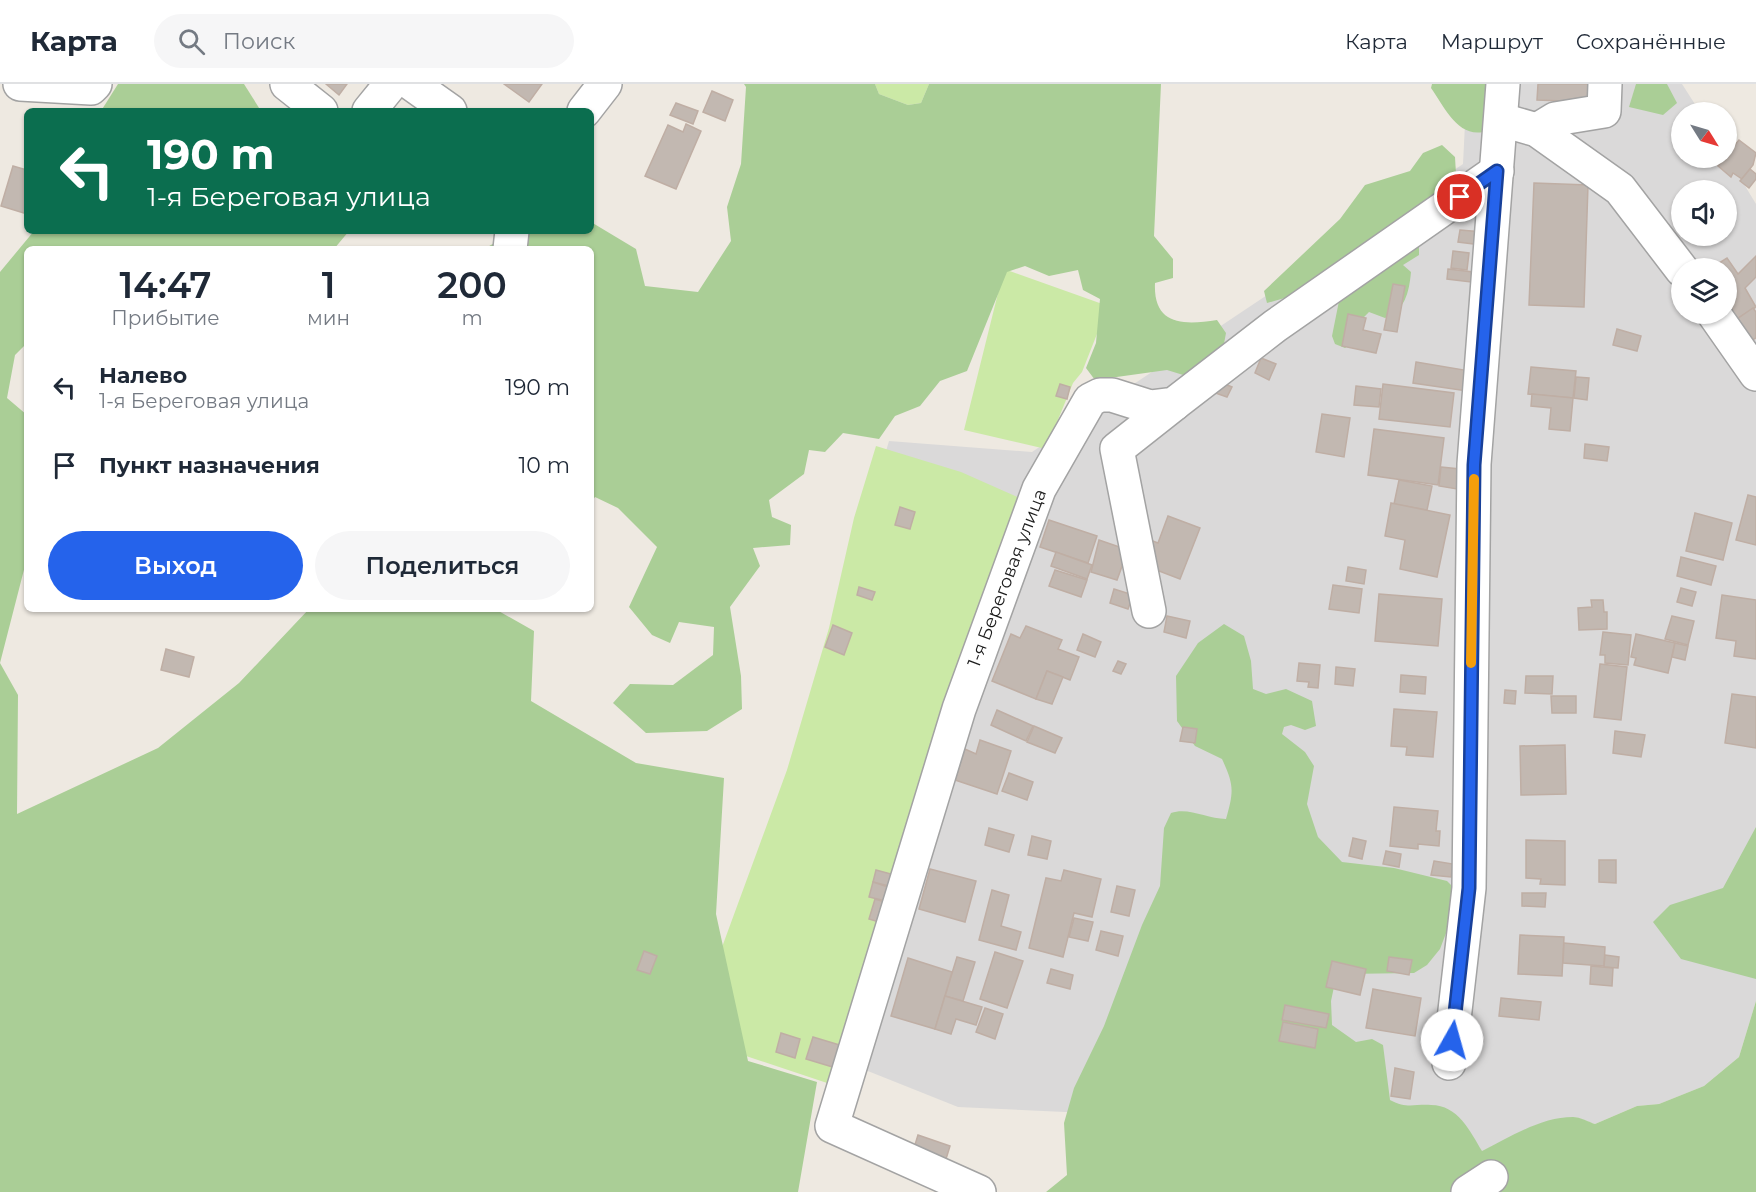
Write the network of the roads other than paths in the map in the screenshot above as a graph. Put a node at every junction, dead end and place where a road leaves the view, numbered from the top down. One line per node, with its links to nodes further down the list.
1 (20, 84): 2 (street)
2 (95, 84)
3 (287, 84): 9 (street)
4 (391, 84): 10 (street)
5 (412, 84): 11 (street)
6 (605, 84): 12 (street)
7 (1503, 84): 13 (street)
8 (1605, 84): 14 (street)
9 (317, 108)
10 (371, 108)
11 (446, 108)
12 (586, 108)
13 (1502, 120): 14 (street); 15 (street)
14 (1537, 130): 16 (street)
15 (1497, 171): 19 (street); 21 (street)
16 (1673, 258)
17 (1721, 324): 18 (street)
18 (1756, 374)
19 (1174, 404): 20 (street); 22 (street, 1-я Береговая улица)
20 (1149, 611)
21 (1449, 1063)
22 (979, 1192)

